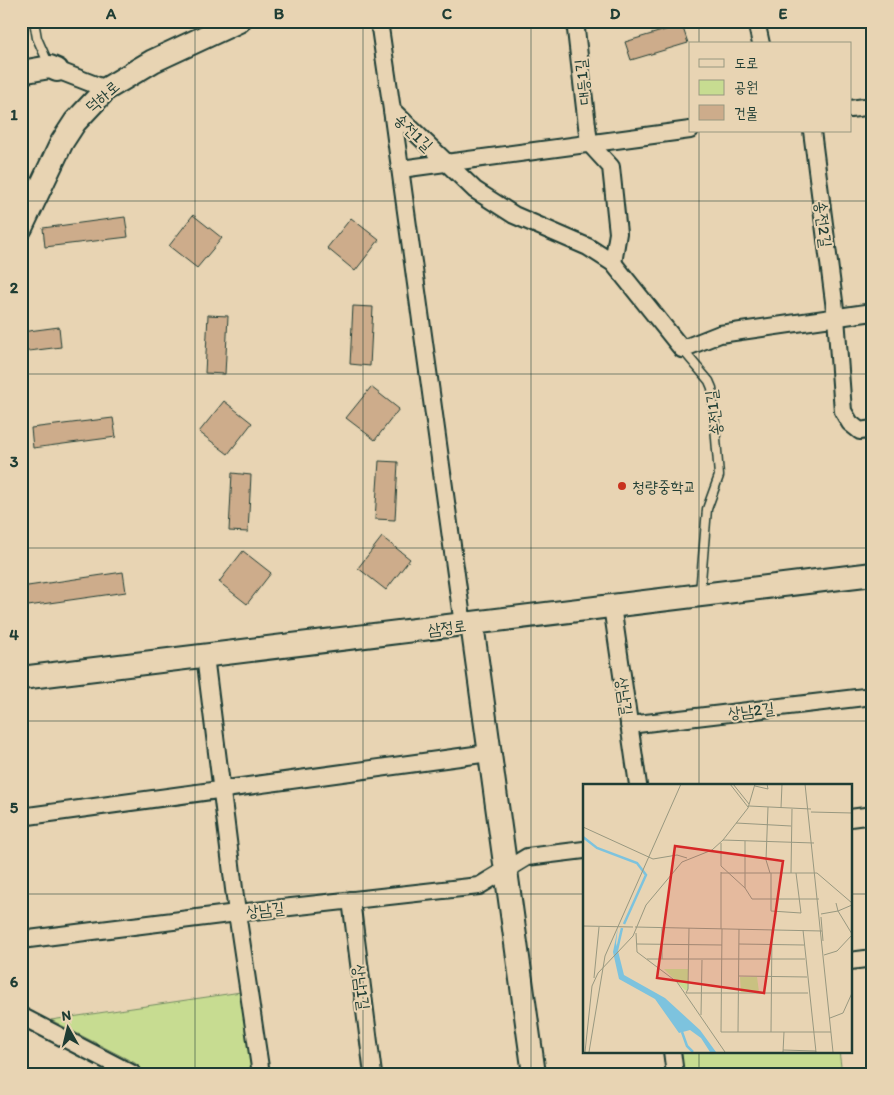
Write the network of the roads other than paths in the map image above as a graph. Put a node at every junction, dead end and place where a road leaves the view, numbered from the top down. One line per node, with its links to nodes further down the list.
1 (34, 21): 7 (lane)
2 (239, 21): 9 (street, 덕하로)
3 (379, 21): 12 (street, 송전1길)
4 (575, 21): 15 (street, 대등1길)
5 (756, 21): 6 (street)
6 (760, 42)
7 (54, 69): 8 (street); 9 (street)
8 (21, 72)
9 (98, 86): 18 (street, 덕하로)
10 (873, 106): 11 (street)
11 (852, 109)
12 (392, 110): 16 (street, 송전1길); 17 (street)
13 (689, 130): 15 (street)
14 (812, 132): 21 (street, 송전2길)
15 (589, 143): 16 (street); 19 (street)
16 (447, 163): 17 (street); 19 (street, 송전1길)
17 (401, 170): 27 (street)
18 (21, 228)
19 (613, 263): 22 (street, 송전1길)
20 (873, 312): 21 (street)
21 (836, 317): 22 (street); 23 (street, 송전2길)
22 (682, 349): 25 (lane, 송전1길)
23 (873, 429)
24 (873, 574): 25 (street, 삼정로)
25 (700, 595): 26 (street, 삼정로)
26 (612, 606): 27 (street, 삼정로); 31 (street, 상남길)
27 (467, 624): 28 (street, 삼정로); 32 (street)
28 (205, 656): 29 (street, 삼정로); 34 (street)
29 (21, 678)
30 (873, 696): 31 (street, 상남2길)
31 (629, 725): 33 (street, 상남길)
32 (490, 753): 34 (street); 39 (street)
33 (638, 784)
34 (222, 789): 36 (street); 41 (street)
35 (873, 815): 37 (street)
36 (21, 817)
37 (852, 818)
38 (583, 850): 39 (street, 상남길)
39 (506, 871): 40 (street, 상남길); 50 (street)
40 (351, 900): 41 (street, 상남길); 49 (street, 상남1길)
41 (237, 912): 42 (street, 상남길); 48 (street)
42 (21, 940)
43 (873, 958): 44 (street)
44 (852, 961)
45 (21, 1016): 47 (street)
46 (672, 1052): 51 (street)
47 (133, 1074)
48 (261, 1074)
49 (373, 1074)
50 (534, 1074)
51 (675, 1074)

